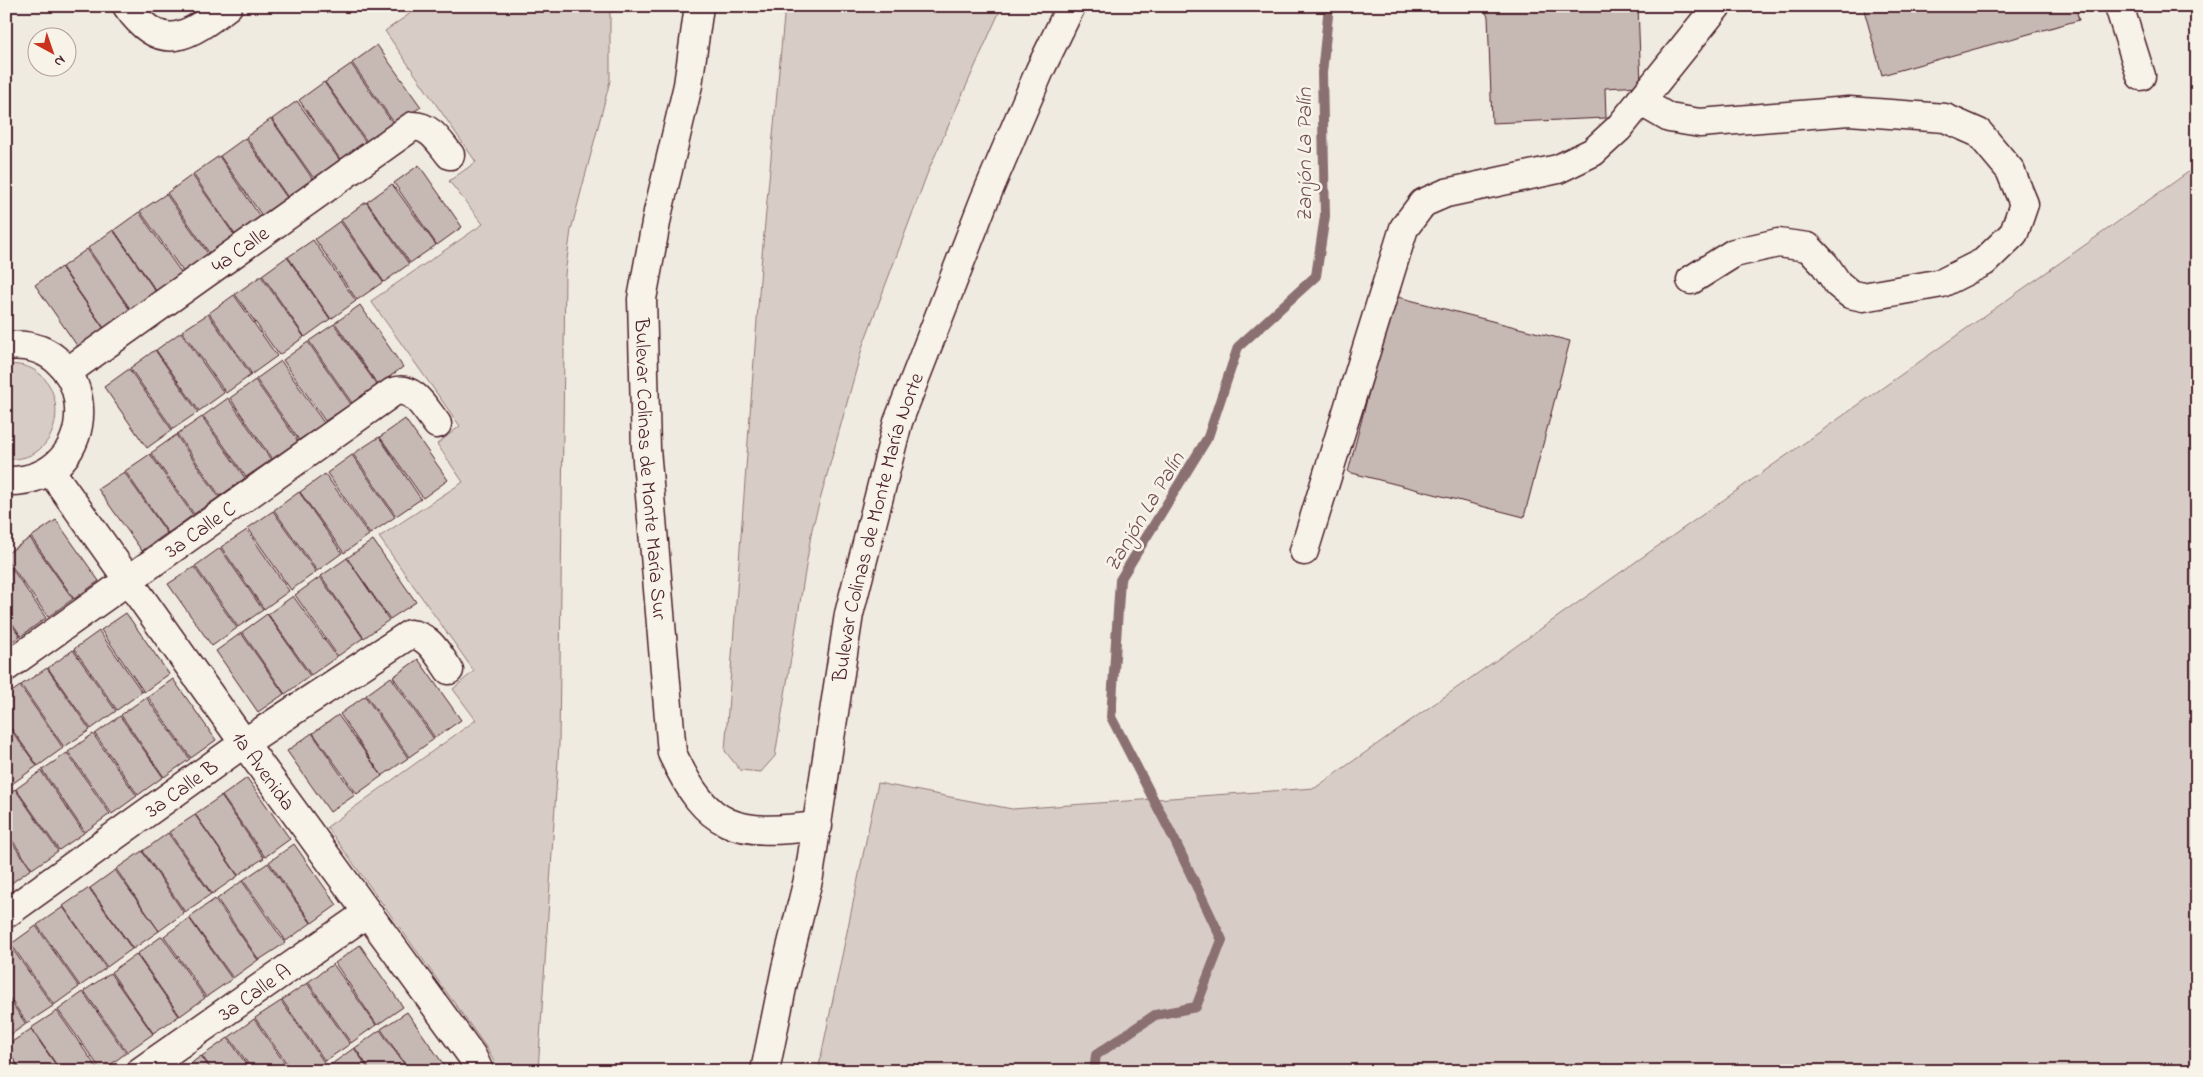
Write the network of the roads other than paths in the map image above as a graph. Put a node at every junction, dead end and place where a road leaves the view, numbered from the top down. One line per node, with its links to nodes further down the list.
1 (127, 6): 2 (street)
2 (228, 6)
3 (699, 6): 21 (street, Bulevar Colinas de Monte María Sur)
4 (1071, 6): 21 (street, Bulevar Colinas de Monte María Norte)
5 (1717, 6): 8 (street)
6 (2119, 6): 7 (street)
7 (2141, 76)
8 (1640, 100): 10 (street); 16 (street)
9 (450, 155): 12 (street, 4a Calle)
10 (1691, 280)
11 (6, 346): 12 (street)
12 (67, 372): 14 (street)
13 (437, 424): 17 (street, 3a Calle C)
14 (50, 470): 15 (street); 17 (street, 1a Avenida)
15 (6, 481)
16 (1304, 551)
17 (128, 581): 18 (street, 3a Calle C); 20 (street, 1a Avenida)
18 (6, 667)
19 (449, 670): 20 (street, 3a Calle B)
20 (244, 743): 22 (street, 1a Avenida); 23 (street, 3a Calle B)
21 (818, 826): 26 (street, Bulevar Colinas de Monte María Norte)
22 (367, 913): 24 (street, 3a Calle A); 25 (street, 1a Avenida)
23 (6, 914)
24 (141, 1071)
25 (479, 1071)
26 (765, 1071)

